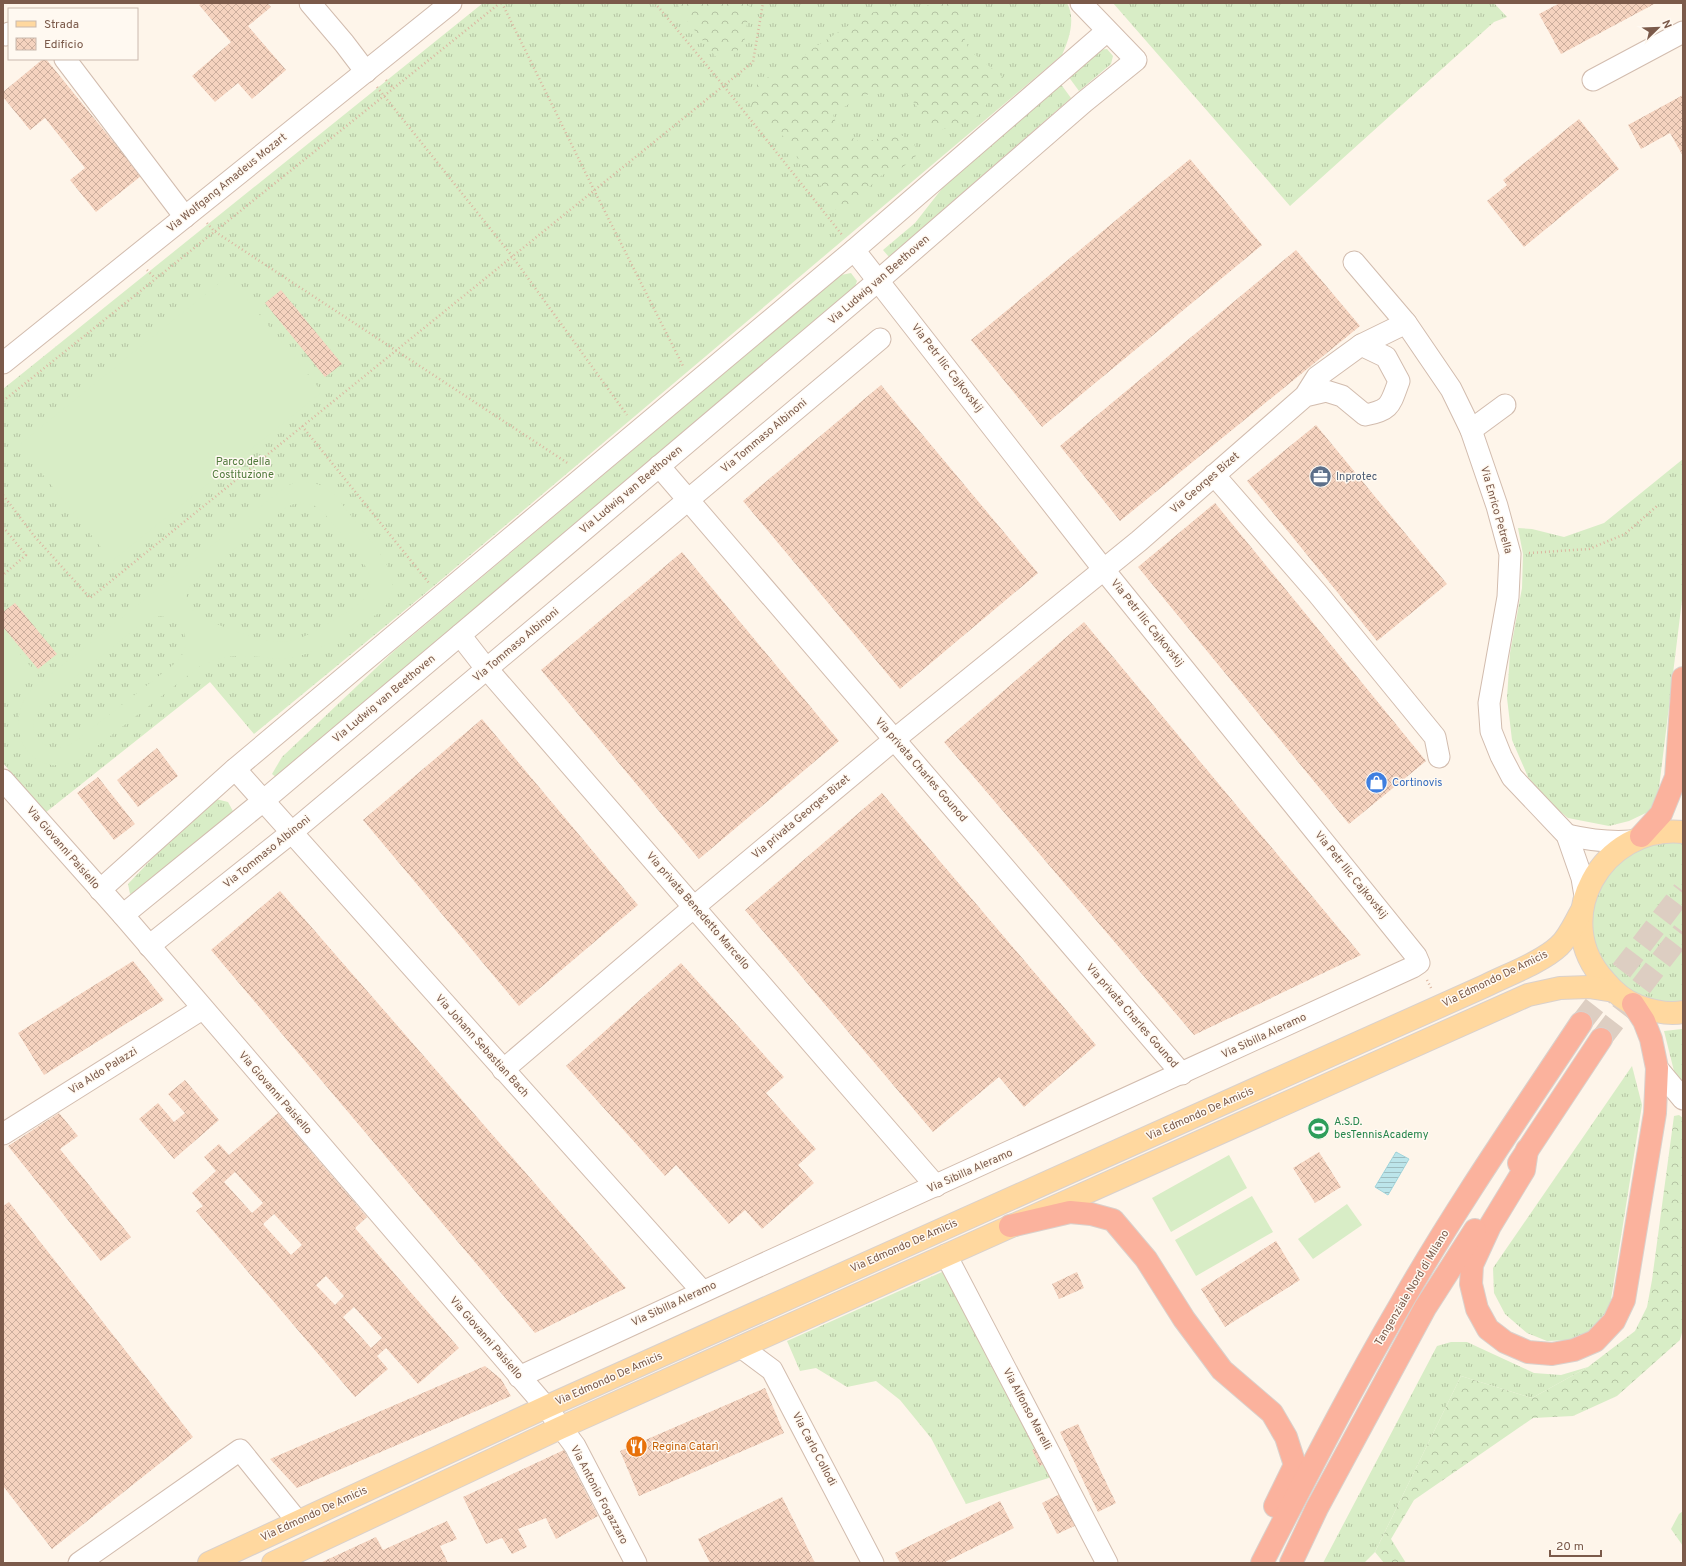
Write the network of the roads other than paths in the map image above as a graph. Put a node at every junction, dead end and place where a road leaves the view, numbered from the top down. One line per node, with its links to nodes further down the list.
1 (310, 3): 7 (street)
2 (451, 3): 7 (street, Via Wolfgang Amadeus Mozart)
3 (1081, 3): 4 (street)
4 (1107, 31): 10 (street); 12 (street, Via Ludwig van Beethoven)
5 (1683, 32): 8 (street)
6 (66, 60): 9 (street)
7 (366, 72): 9 (street, Via Wolfgang Amadeus Mozart)
8 (1593, 80)
9 (189, 214): 16 (street, Via Wolfgang Amadeus Mozart)
10 (854, 250): 12 (street, Via Petr Ilic Cajkovskij); 29 (street)
11 (1354, 262): 13 (street, Via Enrico Petrella)
12 (879, 280): 20 (street, Via Ludwig van Beethoven); 23 (street, Via Petr Ilic Cajkovskij)
13 (1406, 323): 15 (street); 19 (street, Via Enrico Petrella)
14 (880, 339): 22 (street, Via Tommaso Albinoni)
15 (1361, 345): 17 (street, Via Georges Bizet); 17 (street, Via Georges Bizet)
16 (3, 363)
17 (1305, 396): 21 (street, Via Georges Bizet)
18 (1505, 405): 19 (street)
19 (1471, 430): 35 (street, Via Enrico Petrella)
20 (660, 466): 22 (street, Via privata Charles Gounod); 24 (street, Via Ludwig van Beethoven)
21 (1214, 475): 23 (street, Via Georges Bizet); 28 (street)
22 (688, 500): 25 (street, Via Tommaso Albinoni); 27 (street, Via privata Charles Gounod)
23 (1104, 570): 27 (street, Via privata Georges Bizet); 42 (street, Via Petr Ilic Cajkovskij)
24 (460, 635): 25 (street, Via privata Benedetto Marcello); 32 (street, Via Ludwig van Beethoven)
25 (487, 669): 34 (street, Via Tommaso Albinoni); 39 (street, Via privata Benedetto Marcello)
26 (1683, 678): 31 (highway)
27 (895, 739): 39 (street, Via privata Georges Bizet); 51 (street, Via privata Charles Gounod)
28 (1440, 757)
29 (235, 769): 32 (street, Via Johann Sebastian Bach); 37 (street)
30 (3, 780): 37 (street, Via Giovanni Paisiello)
31 (1680, 785): 36 (highway)
32 (263, 801): 34 (street, Via Johann Sebastian Bach); 40 (street, Via Ludwig van Beethoven)
33 (1683, 832): 36 (main road)
34 (291, 833): 41 (street, Via Tommaso Albinoni); 50 (street, Via Johann Sebastian Bach)
35 (1567, 835): 36 (street); 38 (street, Via Enrico Petrella)
36 (1636, 839): 38 (main road, Via Edmondo De Amicis)
37 (100, 890): 40 (street, Via Giovanni Paisiello)
38 (1584, 903): 43 (main road); 61 (main road, Via Edmondo De Amicis)
39 (694, 906): 50 (street, Via privata Georges Bizet); 55 (street, Via privata Benedetto Marcello)
40 (123, 915): 41 (street, Via Giovanni Paisiello)
41 (149, 946): 45 (street, Via Giovanni Paisiello)
42 (1419, 963): 51 (street, Via Sibilla Aleramo)
43 (1614, 991): 44 (main road); 56 (main road)
44 (1633, 1004): 46 (main road); 49 (highway)
45 (202, 1009): 53 (street, Via Aldo Palazzi); 60 (street, Via Giovanni Paisiello)
46 (1683, 1012)
47 (1581, 1023): 71 (highway, Tangenziale Nord di Milano)
48 (1601, 1039): 54 (highway, Tangenziale Nord di Milano)
49 (1657, 1068): 52 (street); 54 (highway)
50 (503, 1070): 58 (street, Via Johann Sebastian Bach)
51 (1182, 1074): 55 (street, Via Sibilla Aleramo)
52 (1683, 1098)
53 (3, 1134)
54 (1527, 1150): 72 (highway, Tangenziale Nord di Milano)
55 (936, 1186): 58 (street, Via Sibilla Aleramo)
56 (1010, 1226): 57 (main road); 70 (highway)
57 (946, 1254): 59 (main road); 69 (street, Via Alfonso Marelli)
58 (702, 1291): 60 (street, Via Sibilla Aleramo)
59 (741, 1347): 62 (main road); 68 (street, Via Carlo Collodi)
60 (519, 1377): 61 (street, Via Giovanni Paisiello)
61 (546, 1407): 62 (street, Via Giovanni Paisiello); 63 (main road, Via Edmondo De Amicis)
62 (560, 1428): 66 (main road); 67 (street, Via Antonio Fogazzaro)
63 (298, 1522): 64 (street); 65 (main road, Via Edmondo De Amicis)
64 (79, 1563)
65 (209, 1563)
66 (273, 1563)
67 (636, 1563)
68 (873, 1563)
69 (1107, 1563)
70 (1246, 1563)
71 (1262, 1563)
72 (1291, 1563)

